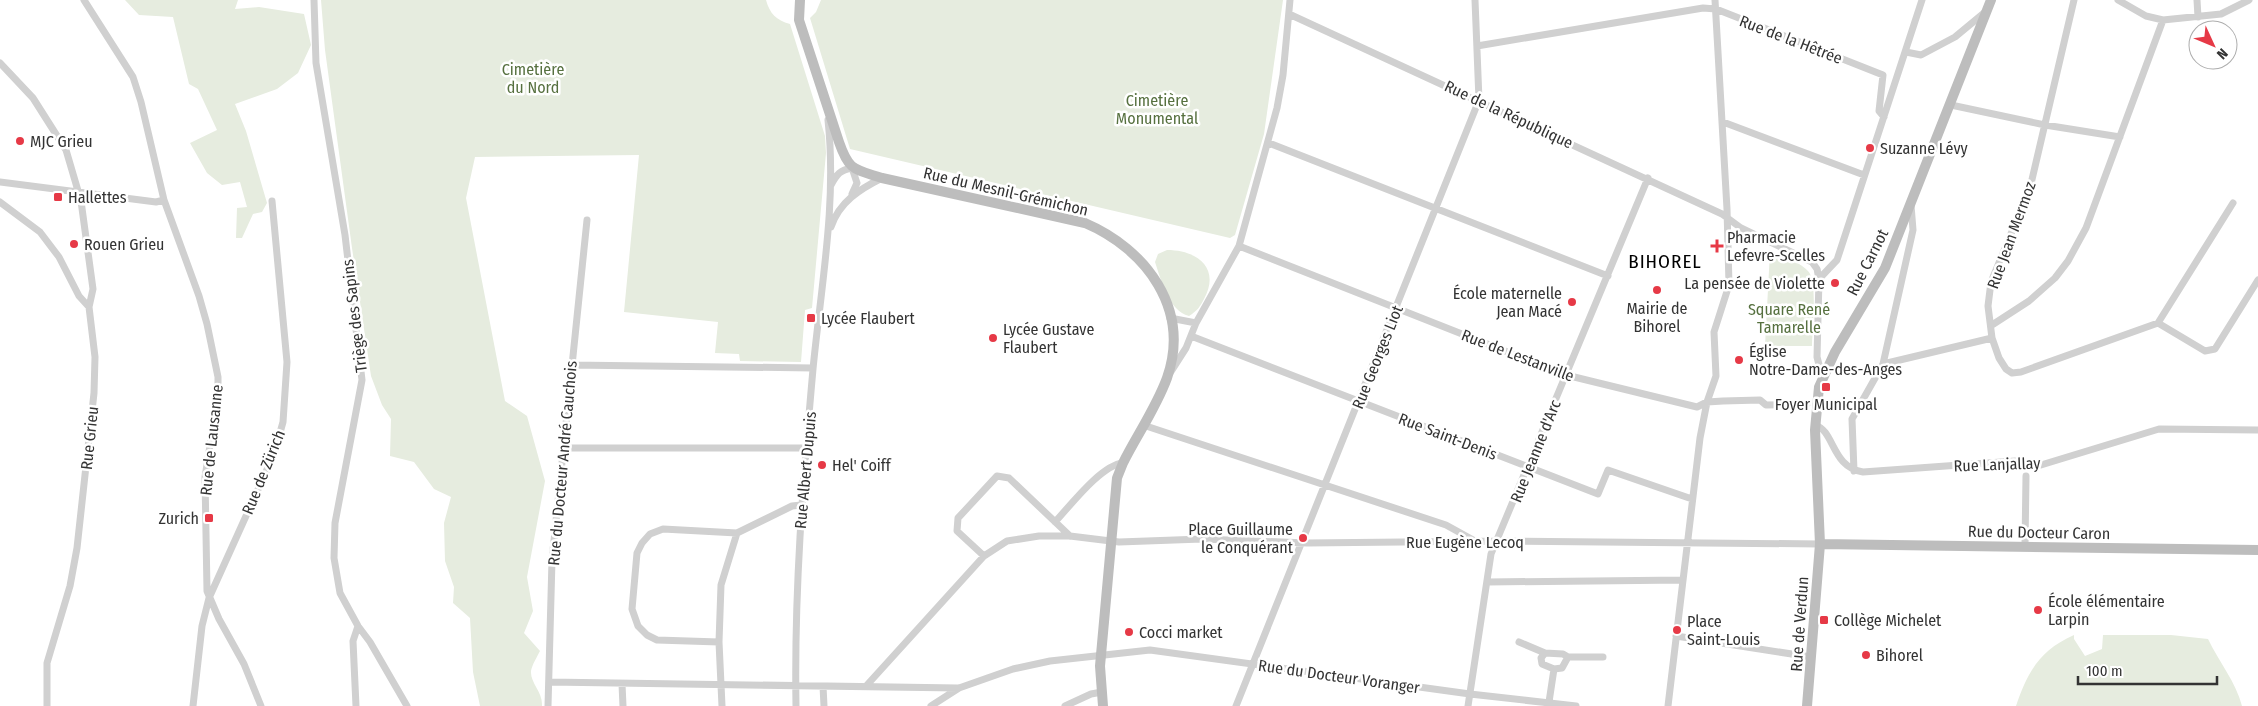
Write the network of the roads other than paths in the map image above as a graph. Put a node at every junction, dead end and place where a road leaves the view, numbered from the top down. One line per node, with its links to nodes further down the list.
1 (84, 0): 37 (street, Rue de Lausanne)
2 (314, 0): 97 (street, Triège des Sapins)
3 (800, 0): 22 (street)
4 (1290, 0): 15 (street)
5 (1475, 0): 18 (street, Rue Georges Liot)
6 (1715, 0): 13 (street)
7 (1922, 0): 19 (street)
8 (1991, 0): 14 (street, Rue Carnot)
9 (2074, 0): 26 (street, Rue Jean Mermoz)
10 (2118, 0): 17 (street)
11 (2198, 0): 16 (street)
12 (2249, 0): 16 (street)
13 (1716, 9): 18 (street, Rue de la Hêtrée); 24 (street, Rue de la Hêtrée); 25 (street)
14 (1987, 12): 19 (street); 23 (street, Rue Carnot)
15 (1289, 14): 21 (street, Rue de la République); 28 (street)
16 (2198, 17): 17 (street)
17 (2163, 20): 27 (street)
18 (1477, 46): 21 (street, Rue Georges Liot)
19 (1906, 52): 24 (street)
20 (0, 63): 35 (street)
21 (1479, 100): 32 (street, Rue de la République); 42 (street, Rue Georges Liot)
22 (826, 105): 29 (street); 34 (street, Rue Albert Dupuis)
23 (1951, 105): 26 (street); 41 (street, Rue Carnot)
24 (1884, 117): 30 (street)
25 (1723, 122): 30 (street); 43 (street)
26 (2045, 125): 27 (street); 55 (street, Rue Jean Mermoz)
27 (2120, 138): 55 (street)
28 (1269, 144): 42 (street); 46 (street)
29 (852, 168): 31 (street, Rue du Mesnil-Grémichon); 34 (street); 36 (street, Rue Albert Dupuis)
30 (1864, 175): 48 (street)
31 (882, 178): 36 (street, Rue Albert Dupuis); 52 (street, Rue du Mesnil-Grémichon)
32 (1648, 178): 43 (street, Rue de la République); 47 (street, Rue Jeanne d'Arc)
33 (0, 182): 35 (street)
34 (830, 187): 45 (street, Rue Albert Dupuis)
35 (79, 192): 37 (street); 50 (street)
36 (851, 196): 45 (street, Rue Albert Dupuis)
37 (164, 200): 96 (street, Rue de Lausanne)
38 (272, 201): 96 (street, Rue de Zürich)
39 (0, 202): 50 (street, Rue Grieu)
40 (2234, 203): 54 (street)
41 (1911, 204): 59 (street); 64 (street, Rue Carnot)
42 (1436, 208): 47 (street); 51 (street, Rue Georges Liot)
43 (1728, 216): 48 (street, Rue de la République); 66 (street)
44 (587, 220): 60 (street, Rue du Docteur André Cauchois)
45 (829, 234): 61 (street, Rue Albert Dupuis)
46 (1238, 248): 51 (street, Rue de Lestanville); 53 (street)
47 (1608, 276): 62 (street, Rue Jeanne d'Arc)
48 (1820, 279): 64 (street)
49 (2258, 280): 54 (street)
50 (89, 307): 118 (street, Rue Grieu)
51 (1397, 307): 62 (street, Rue de Lestanville); 65 (street, Rue Georges Liot)
52 (1170, 318): 53 (street); 58 (street, Rue du Mesnil-Grémichon)
53 (1196, 323): 56 (street)
54 (2158, 323): 57 (street)
55 (1992, 325): 57 (street, Rue Jean Mermoz)
56 (1190, 338): 58 (street); 63 (street); 65 (street, Rue Saint-Denis)
57 (1992, 338): 59 (street)
58 (1173, 343): 63 (street, Rue du Mesnil-Grémichon)
59 (1883, 364): 75 (street)
60 (571, 365): 61 (street); 71 (street, Rue du Docteur André Cauchois)
61 (814, 368): 72 (street, Rue Albert Dupuis)
62 (1566, 375): 66 (street, Rue de Lestanville); 74 (street, Rue Jeanne d'Arc)
63 (1168, 376): 68 (street, Rue du Mesnil-Grémichon)
64 (1822, 376): 69 (street, Rue Carnot)
65 (1359, 402): 74 (street, Rue Saint-Denis); 77 (street, Rue Georges Liot)
66 (1707, 402): 67 (street, Rue de Lestanville); 78 (street)
67 (1807, 404)
68 (1143, 425): 73 (street, Rue du Mesnil-Grémichon); 77 (street)
69 (1815, 425): 75 (street); 90 (street, Rue Carnot)
70 (2258, 430): 75 (street, Rue Lanjallay)
71 (563, 448): 72 (street); 108 (street, Rue du Docteur André Cauchois)
72 (807, 448): 79 (street, Rue Albert Dupuis)
73 (1123, 463): 80 (street); 84 (street, Rue du Mesnil-Grémichon)
74 (1528, 468): 78 (street, Rue Saint-Denis); 87 (street, Rue Jeanne d'Arc)
75 (1854, 471)
76 (2026, 476): 91 (street)
77 (1325, 485): 81 (street); 88 (street, Rue Georges Liot)
78 (1692, 499): 89 (street)
79 (801, 505): 82 (street); 111 (street, Rue Albert Dupuis)
80 (1055, 522): 83 (street); 93 (street)
81 (1446, 525): 85 (street); 86 (street)
82 (737, 533): 99 (street); 99 (street)
83 (1070, 536): 84 (street, Rue Eugène Lecoq); 93 (street, Rue Eugène Lecoq)
84 (1111, 540): 88 (street, Rue Eugène Lecoq); 102 (street, Rue du Mesnil-Grémichon)
85 (1446, 542): 86 (street, Rue Eugène Lecoq); 88 (street, Rue Eugène Lecoq)
86 (1476, 542): 87 (street, Rue Eugène Lecoq)
87 (1498, 542): 89 (street, Rue Eugène Lecoq); 95 (street, Rue Jeanne d'Arc)
88 (1302, 543): 106 (street, Rue Georges Liot)
89 (1688, 543): 90 (street, Rue Eugène Lecoq); 94 (street)
90 (1820, 544): 91 (street, Rue du Docteur Caron); 105 (street, Rue de Verdun)
91 (2025, 546): 92 (street, Rue du Docteur Caron)
92 (2258, 550)
93 (984, 556): 112 (street, Rue Eugène Lecoq)
94 (1683, 580): 95 (street); 98 (street)
95 (1488, 582): 116 (street, Rue Jeanne d'Arc)
96 (209, 598): 119 (street, Rue de Zürich); 120 (street, Rue de Lausanne)
97 (358, 626): 121 (street); 122 (street, Triège des Sapins)
98 (1676, 636): 105 (street); 134 (street)
99 (719, 642): 109 (street)
100 (1519, 642): 101 (street)
101 (1545, 653): 104 (street); 107 (street)
102 (1102, 654): 106 (street, Rue du Docteur Voranger); 114 (street, Rue du Docteur Voranger); 115 (street, Rue du Mesnil-Grémichon)
103 (1603, 656): 104 (street)
104 (1568, 657): 107 (street)
105 (1811, 657): 135 (street, Rue de Verdun)
106 (1253, 665): 116 (street, Rue du Docteur Voranger); 131 (street, Rue Georges Liot)
107 (1554, 669): 117 (street)
108 (549, 682): 110 (street); 123 (street, Rue du Docteur André Cauchois)
109 (722, 683): 110 (street); 111 (street); 125 (street)
110 (622, 684): 124 (street)
111 (797, 685): 113 (street); 126 (street, Rue Albert Dupuis)
112 (867, 685): 113 (street); 114 (street)
113 (823, 686): 127 (street)
114 (960, 688): 128 (street)
115 (1102, 692): 129 (street); 130 (street, Rue du Mesnil-Grémichon)
116 (1470, 694): 117 (street, Rue du Docteur Voranger); 132 (street, Rue Jeanne d'Arc)
117 (1548, 702): 133 (street, Rue du Docteur Voranger)
118 (47, 706)
119 (193, 706)
120 (261, 706)
121 (356, 706)
122 (407, 706)
123 (548, 706)
124 (623, 706)
125 (722, 706)
126 (796, 706)
127 (824, 706)
128 (931, 706)
129 (1065, 706)
130 (1103, 706)
131 (1236, 706)
132 (1468, 706)
133 (1576, 706)
134 (1668, 706)
135 (1807, 706)

